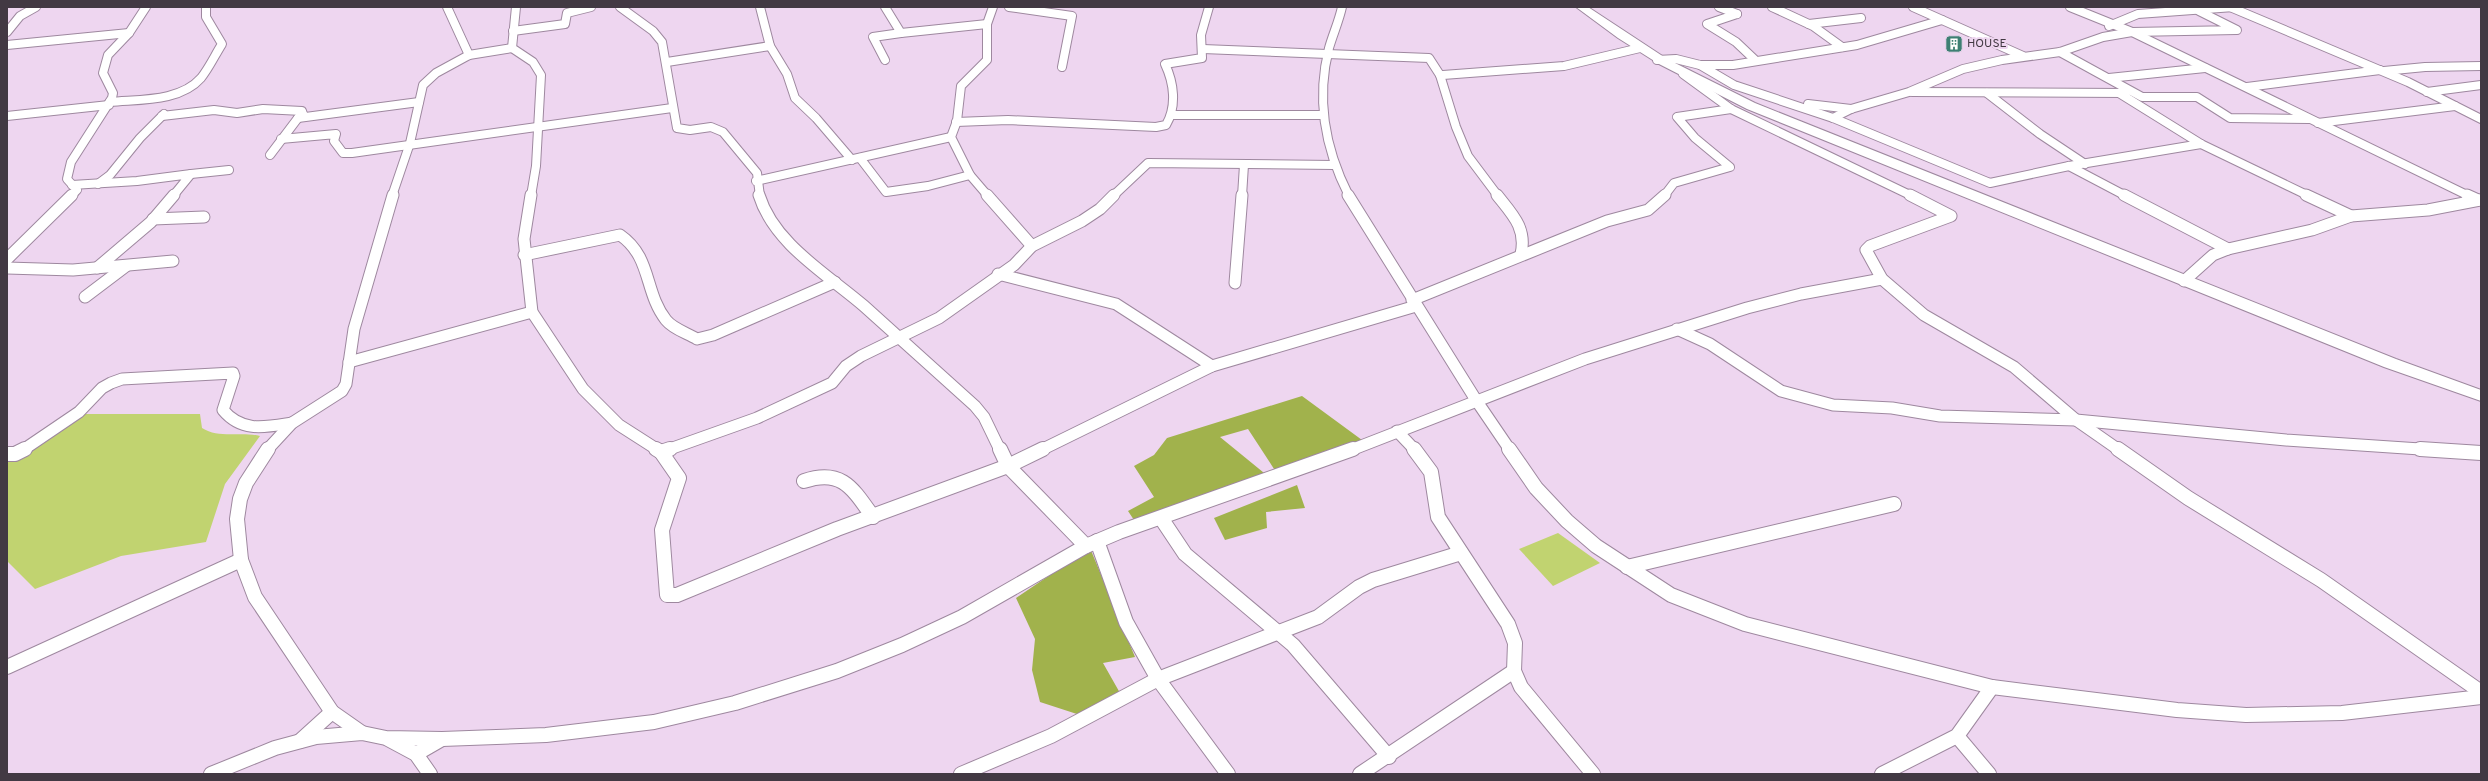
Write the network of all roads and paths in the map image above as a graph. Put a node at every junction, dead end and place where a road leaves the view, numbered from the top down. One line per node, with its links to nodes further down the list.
1 (36, 7): 25 (street)
2 (146, 7): 36 (street)
3 (206, 7): 70 (street)
4 (447, 7): 46 (street)
5 (516, 7): 33 (street)
6 (591, 7): 33 (street)
7 (620, 7): 52 (street)
8 (760, 7): 40 (street)
9 (885, 7): 37 (street)
10 (993, 7): 30 (street)
11 (1009, 7): 26 (street)
12 (1073, 7): 26 (street)
13 (1209, 7): 44 (street)
14 (1342, 7): 47 (street)
15 (1581, 7): 43 (main road)
16 (1719, 7): 51 (street)
17 (1772, 7): 31 (street)
18 (1916, 7): 29 (street)
19 (2070, 7): 32 (street)
20 (2135, 7): 24 (street)
21 (2230, 7): 22 (street); 23 (street); 57 (street)
22 (2234, 7)
23 (2199, 12): 24 (street); 35 (street)
24 (2147, 13): 32 (street)
25 (20, 16): 27 (street); 34 (street)
26 (1072, 16): 54 (street)
27 (7, 18)
28 (1861, 18): 31 (street)
29 (1942, 20): 41 (street); 48 (street)
30 (987, 24): 37 (street); 82 (street)
31 (1809, 24): 41 (street)
32 (2110, 24): 35 (street); 38 (street)
33 (513, 31): 42 (street)
34 (7, 32)
35 (2132, 32): 38 (street); 56 (street)
36 (129, 33): 39 (street); 70 (street)
37 (901, 33): 49 (street)
38 (2103, 37): 45 (street)
39 (7, 45)
40 (770, 46): 52 (street); 89 (street)
41 (1842, 47): 51 (street)
42 (512, 48): 46 (street); 83 (street)
43 (1640, 48): 50 (main road); 59 (street)
44 (1203, 49): 47 (street); 75 (street)
45 (2060, 52): 48 (street); 60 (street)
46 (469, 55): 68 (street)
47 (1327, 55): 59 (street); 76 (street)
48 (2024, 57): 63 (street)
49 (885, 60)
50 (1657, 60): 53 (street); 58 (main road)
51 (1755, 60): 53 (street)
52 (667, 62): 72 (street)
53 (1700, 65): 69 (street)
54 (1062, 67)
55 (2479, 67): 57 (street)
56 (2205, 68): 60 (street); 62 (street)
57 (2382, 71): 62 (street); 64 (street)
58 (1683, 74): 73 (street); 115 (main road)
59 (1440, 75): 106 (street)
60 (2109, 78): 67 (street)
61 (2481, 85): 64 (street)
62 (2247, 87): 81 (street)
63 (1908, 92): 65 (street); 74 (street)
64 (2427, 92): 71 (street)
65 (1987, 93): 66 (street); 90 (street)
66 (2119, 93): 67 (street); 87 (street)
67 (2135, 93): 81 (street)
68 (418, 102): 78 (street); 86 (street)
69 (1788, 102): 74 (street); 79 (street)
70 (110, 104): 77 (street); 99 (street)
71 (2455, 106): 80 (street); 81 (street)
72 (672, 108): 83 (street); 97 (street)
73 (1731, 108): 106 (street); 114 (street)
74 (1851, 109): 79 (street)
75 (1173, 115): 76 (street); 82 (street)
76 (1322, 115): 92 (street)
77 (7, 116)
78 (298, 118): 85 (street); 98 (street)
79 (1833, 118): 93 (street)
80 (2481, 119)
81 (2314, 121): 100 (street)
82 (956, 122): 84 (street)
83 (537, 129): 86 (street); 107 (street)
84 (951, 137): 89 (street); 96 (street)
85 (281, 139): 86 (street); 88 (street)
86 (410, 143): 123 (street)
87 (2201, 144): 90 (street); 101 (street)
88 (270, 155)
89 (856, 159): 96 (street); 97 (street)
90 (2085, 164): 93 (street)
91 (1244, 165): 92 (street); 104 (street); 117 (street)
92 (1334, 165): 119 (street)
93 (2069, 166): 105 (street)
94 (229, 170): 95 (street)
95 (191, 174): 98 (street); 103 (street)
96 (970, 175): 104 (street)
97 (756, 181): 116 (street)
98 (97, 184): 99 (street)
99 (72, 185): 108 (street)
100 (2480, 200): 101 (street)
101 (2351, 216): 105 (street)
102 (204, 217): 103 (street)
103 (153, 220): 112 (street)
104 (1032, 246): 113 (street)
105 (2228, 249): 115 (street)
106 (1521, 254): 119 (street)
107 (524, 255): 116 (street); 120 (street)
108 (7, 259)
109 (173, 261): 110 (street)
110 (126, 266): 112 (street); 118 (street)
111 (7, 268): 112 (street)
112 (97, 268)
113 (998, 274): 122 (street); 124 (street)
114 (1882, 279): 121 (street); 127 (street)
115 (2184, 281): 125 (main road)
116 (835, 282): 122 (street)
117 (1235, 283)
118 (86, 297)
119 (1414, 303): 124 (street); 126 (street)
120 (532, 312): 123 (street); 130 (street)
121 (1677, 328): 126 (street); 127 (street)
122 (900, 338): 130 (street); 133 (street)
123 (349, 362): 128 (street)
124 (1212, 366): 133 (street)
125 (2481, 396)
126 (1476, 400): 129 (street); 141 (street)
127 (2076, 420): 131 (street); 147 (street)
128 (292, 423): 132 (street); 140 (street)
129 (1397, 431): 137 (street); 139 (street)
130 (661, 452): 136 (street)
131 (2481, 453)
132 (7, 454)
133 (1008, 466): 136 (street); 138 (street)
134 (804, 481): 136 (street)
135 (1894, 504): 141 (street)
136 (873, 516)
137 (1161, 518): 138 (street); 142 (street)
138 (1092, 544): 145 (street); 153 (street)
139 (1461, 553): 142 (street); 144 (street)
140 (241, 560): 143 (street); 149 (street)
141 (1627, 567): 146 (street)
142 (1278, 632): 145 (street); 156 (street)
143 (7, 667)
144 (1514, 671): 156 (street); 162 (street)
145 (1158, 679): 160 (street); 161 (street)
146 (1992, 687): 148 (street); 151 (street)
147 (2481, 692)
148 (2481, 697)
149 (332, 712): 150 (street); 154 (street)
150 (362, 733): 152 (street); 154 (street)
151 (1957, 736): 163 (street); 164 (street)
152 (386, 738): 153 (street); 155 (street)
153 (442, 738): 155 (street)
154 (299, 742): 158 (street)
155 (416, 754): 159 (street)
156 (1389, 757): 157 (street)
157 (1368, 772)
158 (211, 774)
159 (430, 774)
160 (962, 774)
161 (1228, 774)
162 (1593, 774)
163 (1882, 774)
164 (1989, 774)

